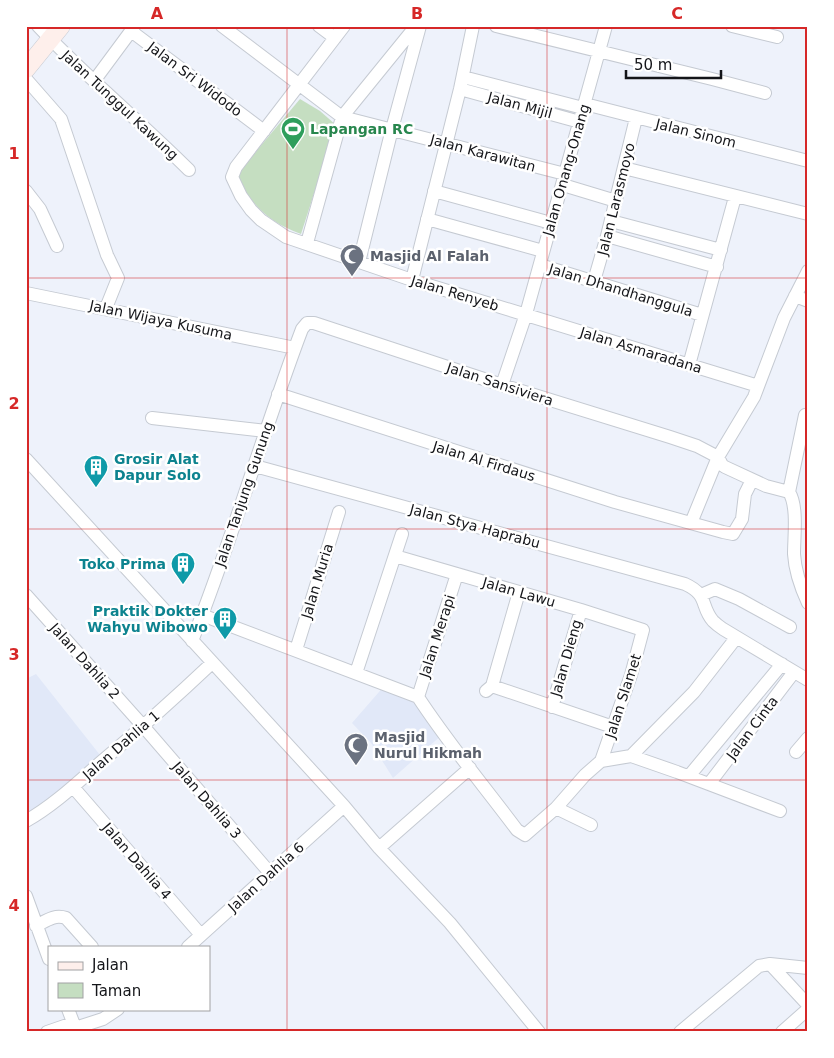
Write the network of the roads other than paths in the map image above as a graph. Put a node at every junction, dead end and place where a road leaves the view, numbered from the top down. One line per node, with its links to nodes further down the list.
1 (38, 26): 11 (street, Jalan Tunggul Kawung)
2 (222, 26): 19 (street, Jalan Karawitan)
3 (319, 26): 13 (street)
4 (344, 26): 13 (street, Jalan Renyeb)
5 (418, 26): 22 (street); 25 (street)
6 (473, 26): 18 (street)
7 (496, 26): 14 (street)
8 (606, 26): 14 (street, Jalan Onang-Onang)
9 (732, 26): 12 (street)
10 (132, 28): 17 (street); 26 (street, Jalan Sri Widodo)
11 (55, 33): 15 (street); 17 (street, Jalan Tunggul Kawung)
12 (778, 37)
13 (335, 38): 19 (street, Jalan Renyeb)
14 (599, 52): 20 (street); 21 (street, Jalan Onang-Onang)
15 (26, 69)
16 (26, 79): 54 (street)
17 (94, 81): 30 (street, Jalan Tunggul Kawung)
18 (461, 83): 21 (street, Jalan Sinom); 24 (street, Jalan Mijil); 27 (street)
19 (300, 85): 22 (street, Jalan Karawitan); 26 (street, Jalan Renyeb)
20 (765, 93)
21 (584, 106): 23 (street, Jalan Sinom); 24 (street, Jalan Onang-Onang)
22 (342, 117): 25 (street, Jalan Karawitan); 41 (street)
23 (636, 118): 28 (street, Jalan Sinom); 29 (street, Jalan Larasmoyo)
24 (580, 122): 31 (street, Jalan Onang-Onang)
25 (392, 129): 27 (street, Jalan Karawitan); 45 (street)
26 (264, 131): 41 (street, Jalan Renyeb)
27 (446, 143): 31 (street, Jalan Karawitan); 33 (street)
28 (808, 161)
29 (624, 168): 34 (street); 35 (street, Jalan Larasmoyo)
30 (190, 170)
31 (564, 180): 35 (street, Jalan Karawitan); 39 (street, Jalan Onang-Onang)
32 (26, 191): 42 (street)
33 (434, 191): 37 (street); 39 (street)
34 (735, 196): 36 (street); 43 (street)
35 (616, 201): 38 (street, Jalan Larasmoyo)
36 (808, 214)
37 (427, 219): 44 (street, Jalan Dhandhanggula); 49 (street)
38 (611, 221): 40 (street, Jalan Larasmoyo); 43 (street)
39 (551, 223): 44 (street, Jalan Onang-Onang)
40 (607, 236): 47 (street); 50 (street, Jalan Larasmoyo)
41 (307, 243): 45 (street, Jalan Renyeb)
42 (57, 246)
43 (721, 250): 47 (street)
44 (543, 251): 46 (street, Jalan Onang-Onang)
45 (359, 262): 49 (street, Jalan Renyeb)
46 (540, 265): 50 (street, Jalan Dhandhanggula); 55 (street, Jalan Onang-Onang)
47 (717, 267): 56 (street)
48 (808, 271): 52 (street)
49 (412, 280): 55 (street, Jalan Renyeb)
50 (594, 281): 56 (street, Jalan Dhandhanggula)
51 (26, 293): 54 (street, Jalan Wijaya Kusuma)
52 (795, 296): 53 (street); 65 (street)
53 (808, 301)
54 (106, 308): 57 (street, Jalan Wijaya Kusuma)
55 (526, 314): 58 (street, Jalan Asmaradana); 59 (street, Jalan Onang-Onang)
56 (702, 315): 58 (street)
57 (295, 348): 59 (street, Jalan Sansiviera); 61 (street, Jalan Tanjung Gunung)
58 (689, 365): 60 (street, Jalan Asmaradana)
59 (502, 385): 65 (street, Jalan Sansiviera)
60 (755, 386)
61 (278, 394): 64 (street, Jalan Tanjung Gunung); 71 (street, Jalan Al Firdaus)
62 (806, 415): 69 (street)
63 (152, 418): 64 (street)
64 (266, 431): 67 (street, Jalan Tanjung Gunung)
65 (718, 457): 68 (street, Jalan Sansiviera); 71 (street)
66 (26, 458): 84 (street)
67 (255, 466): 76 (street, Jalan Stya Haprabu); 80 (street, Jalan Tanjung Gunung)
68 (752, 480): 69 (street, Jalan Sansiviera); 71 (street, Jalan Al Firdaus)
69 (789, 492): 78 (street)
70 (339, 512): 85 (street, Jalan Muria)
71 (691, 523)
72 (402, 534): 73 (street)
73 (395, 556): 74 (street, Jalan Lawu); 89 (street)
74 (457, 574): 75 (street, Jalan Lawu); 91 (street, Jalan Merapi)
75 (519, 592): 79 (street, Jalan Lawu); 92 (street)
76 (698, 592): 81 (street); 83 (street)
77 (26, 595): 93 (street, Jalan Dahlia 2)
78 (808, 603)
79 (581, 610): 82 (street, Jalan Lawu); 92 (street, Jalan Dieng)
80 (202, 616): 84 (street, Jalan Tanjung Gunung); 85 (street)
81 (790, 627)
82 (643, 630): 94 (street, Jalan Slamet)
83 (736, 638): 87 (street); 97 (street)
84 (192, 641): 86 (street)
85 (296, 650): 89 (street)
86 (212, 663): 93 (street, Jalan Dahlia 1); 103 (street)
87 (782, 664): 88 (street); 100 (street)
88 (794, 672): 90 (street); 101 (street, Jalan Cinta)
89 (356, 673): 91 (street)
90 (808, 680)
91 (418, 697): 99 (street)
92 (552, 707): 94 (street)
93 (143, 726): 102 (street, Jalan Dahlia 1); 109 (street, Jalan Dahlia 3)
94 (613, 727): 98 (street, Jalan Slamet)
95 (808, 738): 96 (street)
96 (796, 752)
97 (631, 756): 98 (street); 100 (street)
98 (601, 761): 104 (street)
99 (470, 768): 104 (street); 108 (street)
100 (689, 776): 101 (street)
101 (709, 784): 105 (street)
102 (73, 787): 106 (street, Jalan Dahlia 1); 112 (street, Jalan Dahlia 4)
103 (344, 806): 108 (street); 109 (street, Jalan Dahlia 6)
104 (556, 808): 107 (street)
105 (780, 811)
106 (26, 821)
107 (591, 825)
108 (379, 848): 124 (street)
109 (270, 873): 112 (street, Jalan Dahlia 6)
110 (26, 896): 111 (street)
111 (36, 926): 113 (street); 115 (street)
112 (201, 935): 114 (street, Jalan Dahlia 6)
113 (91, 946)
114 (189, 946)
115 (48, 956)
116 (770, 964): 117 (street); 118 (street); 122 (street)
117 (808, 968)
118 (808, 1007): 125 (street)
119 (68, 1010): 121 (street)
120 (116, 1010): 121 (street)
121 (75, 1028): 123 (street)
122 (686, 1030)
123 (47, 1032)
124 (539, 1032)
125 (782, 1032)

